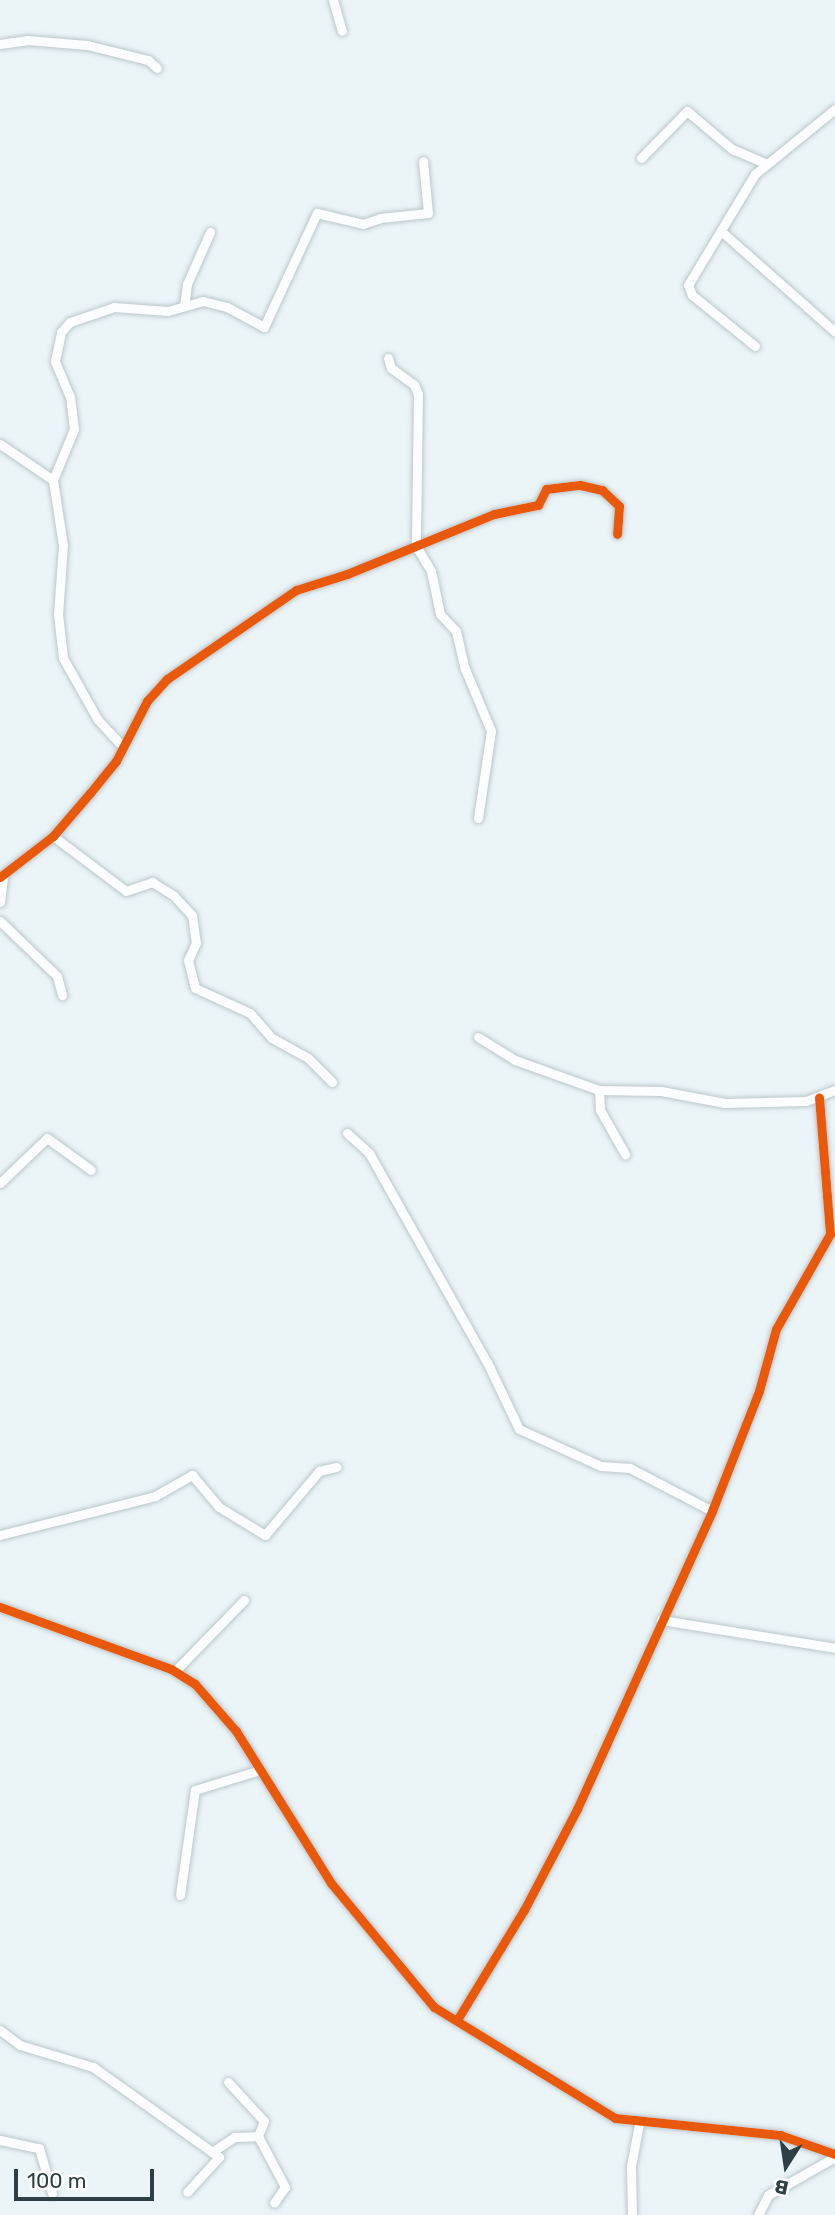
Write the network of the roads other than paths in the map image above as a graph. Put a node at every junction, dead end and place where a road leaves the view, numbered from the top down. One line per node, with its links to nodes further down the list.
1 (333, 0): 2 (street)
2 (342, 32)
3 (0, 44): 4 (street)
4 (158, 68)
5 (835, 109): 8 (street)
6 (641, 158): 8 (street)
7 (423, 161): 11 (street)
8 (765, 163): 9 (street)
9 (721, 231): 12 (street); 13 (street)
10 (210, 232): 11 (street)
11 (184, 306): 16 (street)
12 (835, 332)
13 (755, 346)
14 (388, 358): 18 (street)
15 (0, 444): 16 (street)
16 (53, 480): 19 (street)
17 (617, 534): 18 (street)
18 (416, 546): 19 (street); 20 (street)
19 (122, 746): 21 (street)
20 (478, 818)
21 (53, 836): 22 (street); 27 (street)
22 (2, 877): 23 (street)
23 (0, 902)
24 (0, 921): 25 (street)
25 (62, 995)
26 (478, 1037): 28 (street)
27 (332, 1082)
28 (598, 1090): 30 (street); 32 (street)
29 (835, 1090): 30 (street)
30 (819, 1097): 36 (street)
31 (347, 1133): 36 (street)
32 (625, 1154)
33 (91, 1170): 34 (street)
34 (0, 1183)
35 (337, 1467): 37 (street)
36 (712, 1511): 40 (street)
37 (0, 1535)
38 (244, 1600): 42 (street)
39 (0, 1607): 42 (street)
40 (661, 1620): 41 (street); 45 (street)
41 (835, 1648)
42 (175, 1671): 43 (street)
43 (260, 1770): 44 (street); 45 (street)
44 (180, 1895)
45 (457, 2020): 48 (street)
46 (0, 2031): 51 (street)
47 (228, 2081): 49 (street)
48 (639, 2124): 52 (street); 56 (street)
49 (258, 2136): 51 (street); 55 (street)
50 (0, 2140): 53 (street)
51 (212, 2152): 54 (street)
52 (835, 2156): 57 (street)
53 (52, 2193)
54 (187, 2193)
55 (274, 2203)
56 (632, 2215)
57 (758, 2215)

